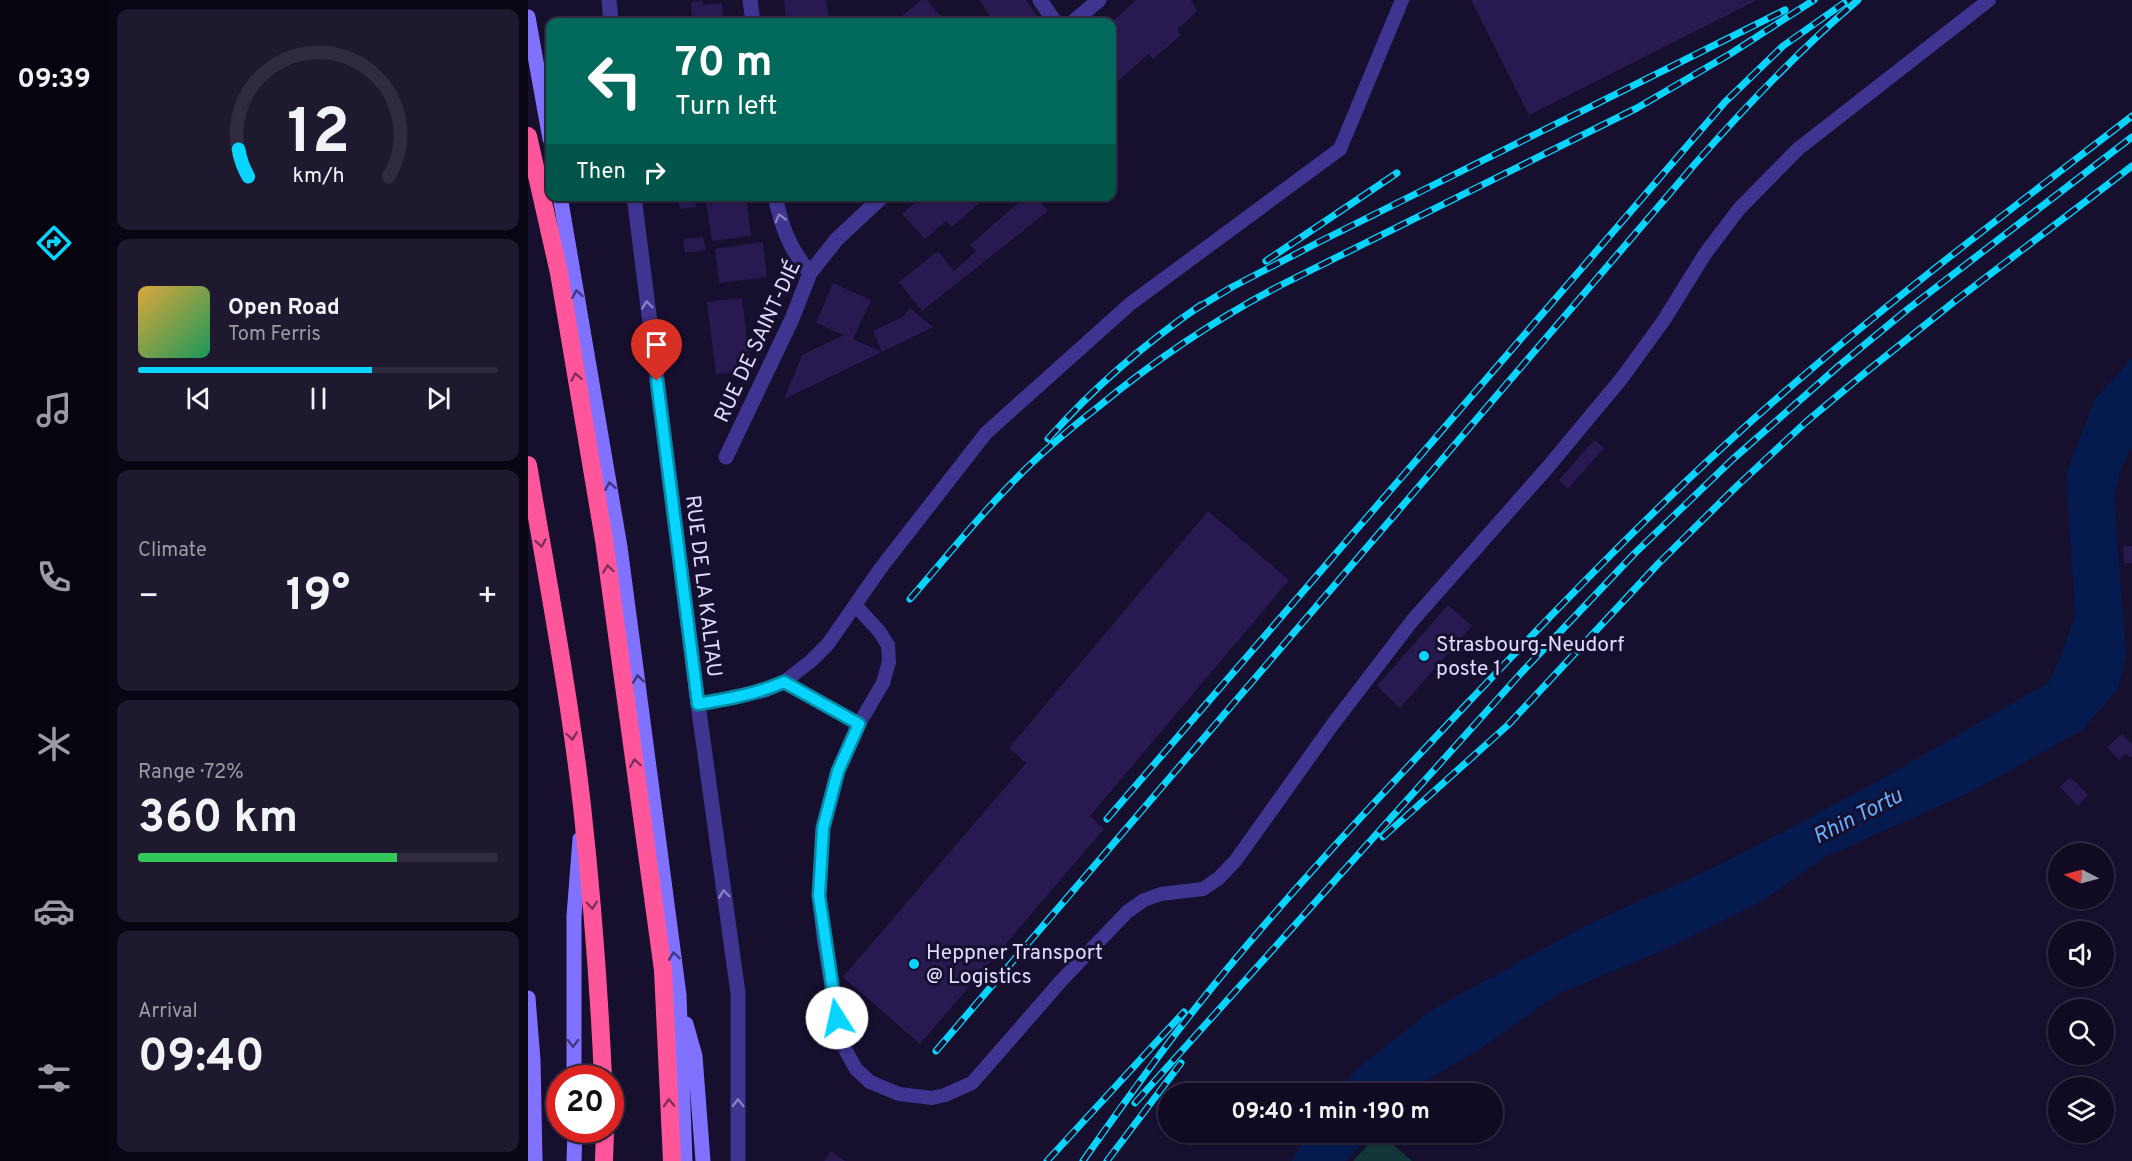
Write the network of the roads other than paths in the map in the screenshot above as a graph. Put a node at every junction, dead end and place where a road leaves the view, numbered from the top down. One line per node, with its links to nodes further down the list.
1 (609, 0): 8 (street)
2 (750, 0): 9 (street)
3 (1040, 0): 10 (street)
4 (1099, 0): 11 (street)
5 (1402, 0): 21 (lane)
6 (1989, 0): 24 (lane)
7 (528, 17): 12 (main road)
8 (611, 18)
9 (752, 18)
10 (1052, 18)
11 (1078, 18)
12 (546, 117)
13 (528, 136): 35 (highway, one-way to 13)
14 (561, 201): 26 (main road, one-way to 14)
15 (635, 201): 23 (street, RUE DE LA KALTAU, one-way to 15)
16 (776, 201): 18 (street, one-way to 16)
17 (878, 201): 18 (street, RUE DE SAINT-DIÉ)
18 (810, 273): 19 (street, RUE DE SAINT-DIÉ)
19 (726, 457)
20 (528, 465): 25 (highway, one-way to 25)
21 (855, 605): 22 (lane); 24 (lane)
22 (784, 682): 23 (lane); 24 (lane)
23 (698, 704): 38 (street, RUE DE LA KALTAU, one-way to 23)
24 (859, 724)
25 (582, 805): 28 (main road, one-way to 28); 29 (highway, one-way to 29)
26 (679, 995): 36 (main road); 37 (main road)
27 (528, 998): 32 (main road)
28 (574, 1065)
29 (602, 1065)
30 (575, 1143): 33 (main road)
31 (605, 1143): 34 (highway)
32 (535, 1161)
33 (574, 1161)
34 (604, 1161)
35 (672, 1161)
36 (685, 1161)
37 (703, 1161)
38 (738, 1161)

